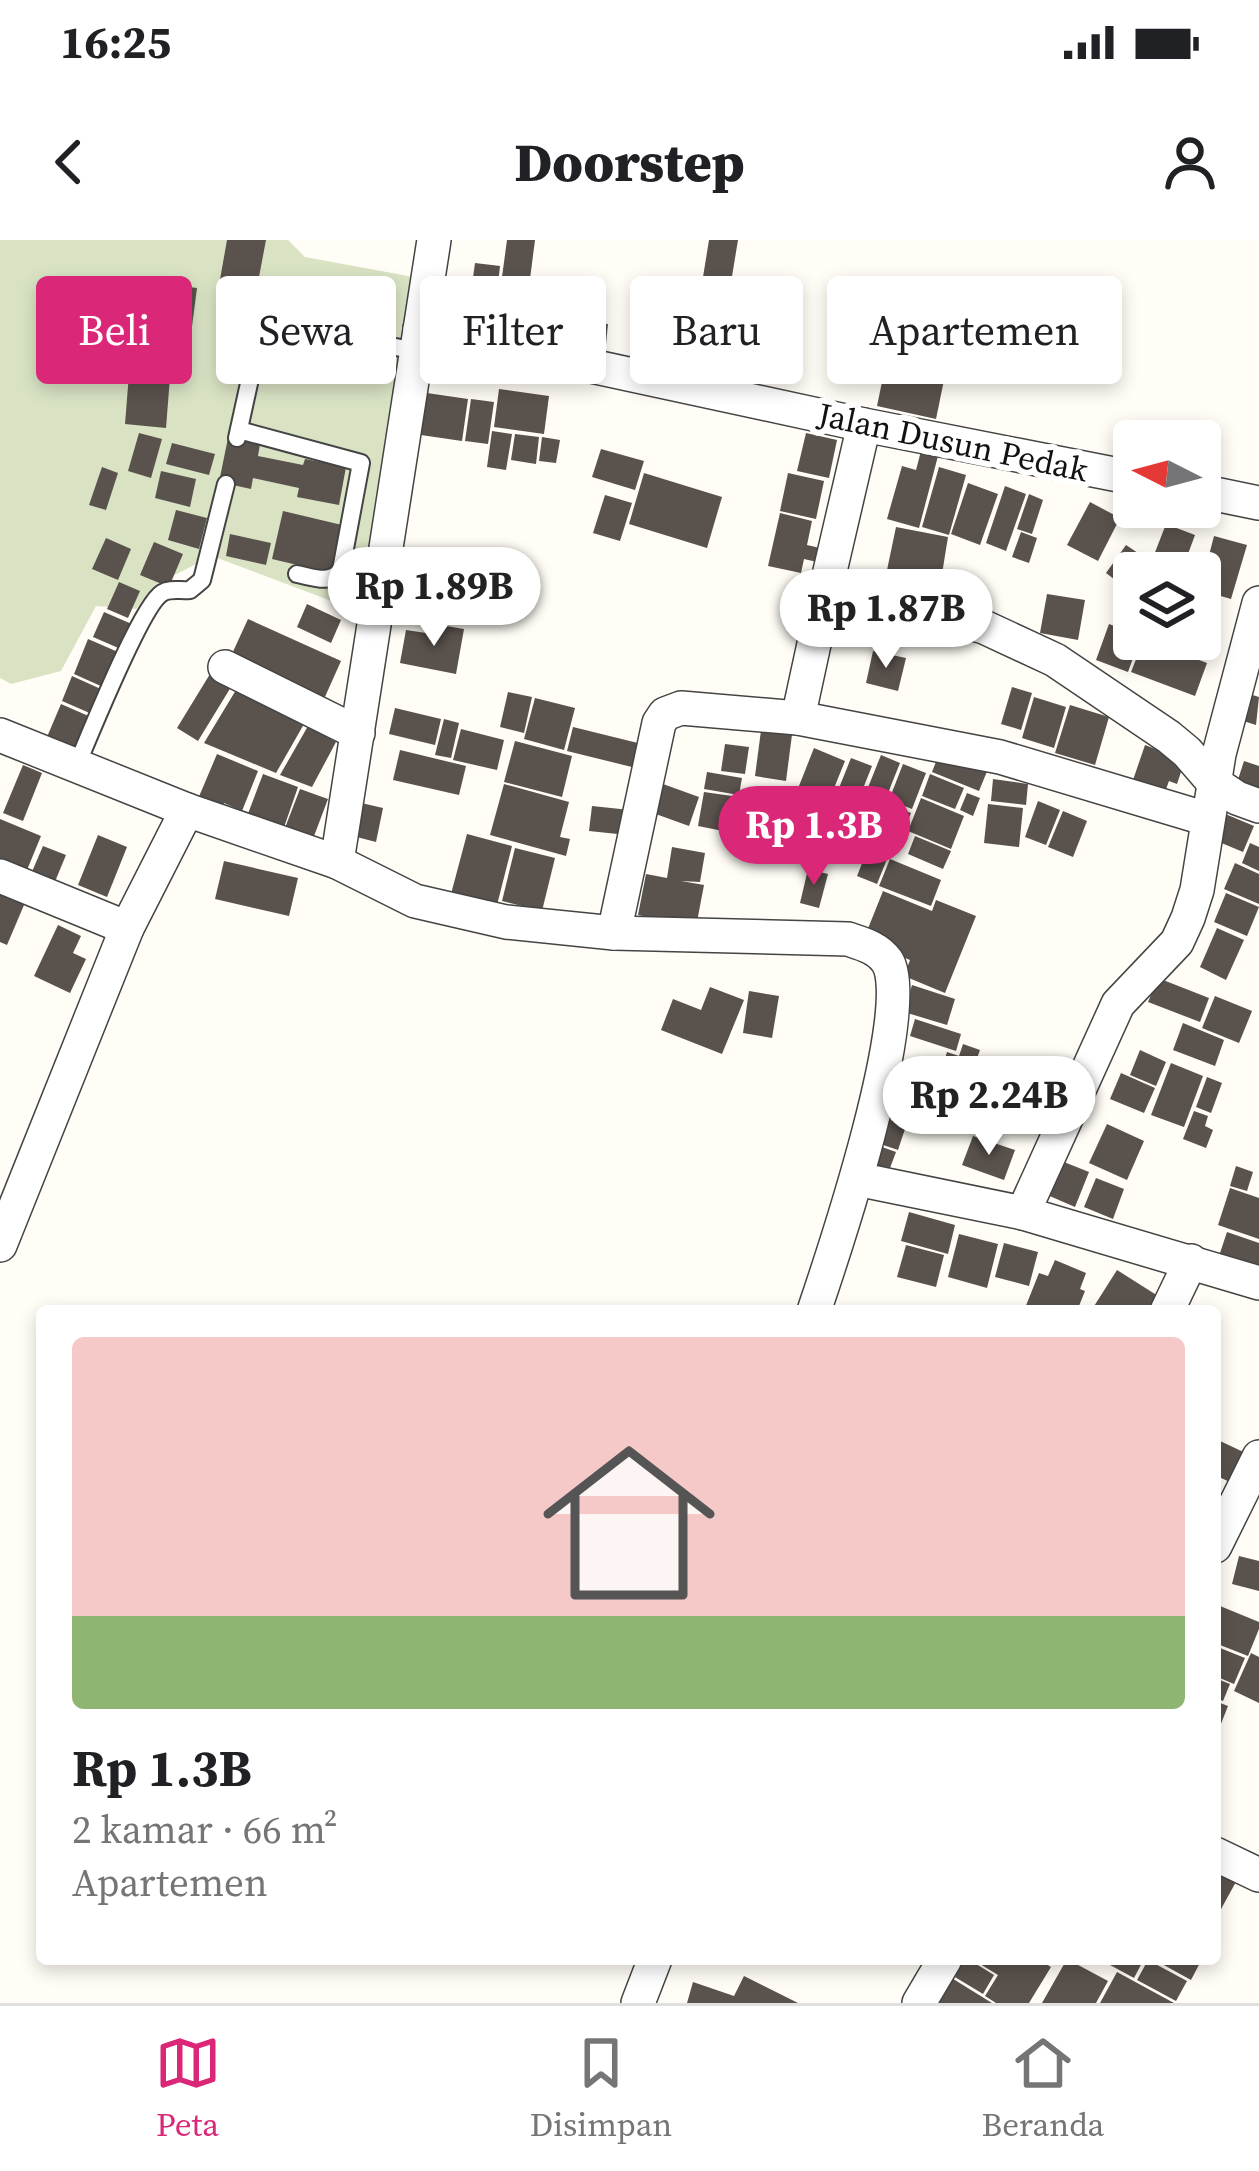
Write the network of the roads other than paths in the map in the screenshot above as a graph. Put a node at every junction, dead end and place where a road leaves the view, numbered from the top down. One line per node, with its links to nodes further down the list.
1 (434, 240): 2 (street)
2 (418, 340): 3 (street, Jalan Dusun Pedak); 6 (lane); 8 (street)
3 (864, 425): 4 (street, Jalan Dusun Pedak); 11 (street)
4 (1113, 474)
5 (226, 484): 17 (lane)
6 (358, 488): 8 (lane); 10 (lane)
7 (1221, 495): 9 (street)
8 (394, 496): 15 (street)
9 (1259, 503)
10 (297, 574)
11 (827, 584): 14 (street); 18 (street)
12 (1259, 603): 18 (street)
13 (225, 667): 15 (street)
14 (797, 718): 21 (street); 25 (street)
15 (358, 733): 22 (street)
16 (0, 735): 17 (street)
17 (76, 767): 20 (street)
18 (1213, 782): 19 (street); 21 (street)
19 (1259, 806)
20 (187, 810): 22 (street); 24 (street)
21 (1207, 819): 27 (street)
22 (337, 862): 25 (street)
23 (0, 876): 24 (street)
24 (127, 928): 28 (street)
25 (614, 933): 26 (street)
26 (857, 1179): 27 (street); 31 (street)
27 (1023, 1213): 29 (street)
28 (0, 1246)
29 (1191, 1261): 30 (street); 32 (street)
30 (1259, 1282)
31 (816, 1305)
32 (1170, 1305)
33 (1259, 1457): 34 (street)
34 (1221, 1534)
35 (1221, 1857): 36 (street)
36 (1259, 1875)
37 (653, 1965): 39 (street)
38 (941, 1965): 40 (street)
39 (638, 2003)
40 (919, 2003)

